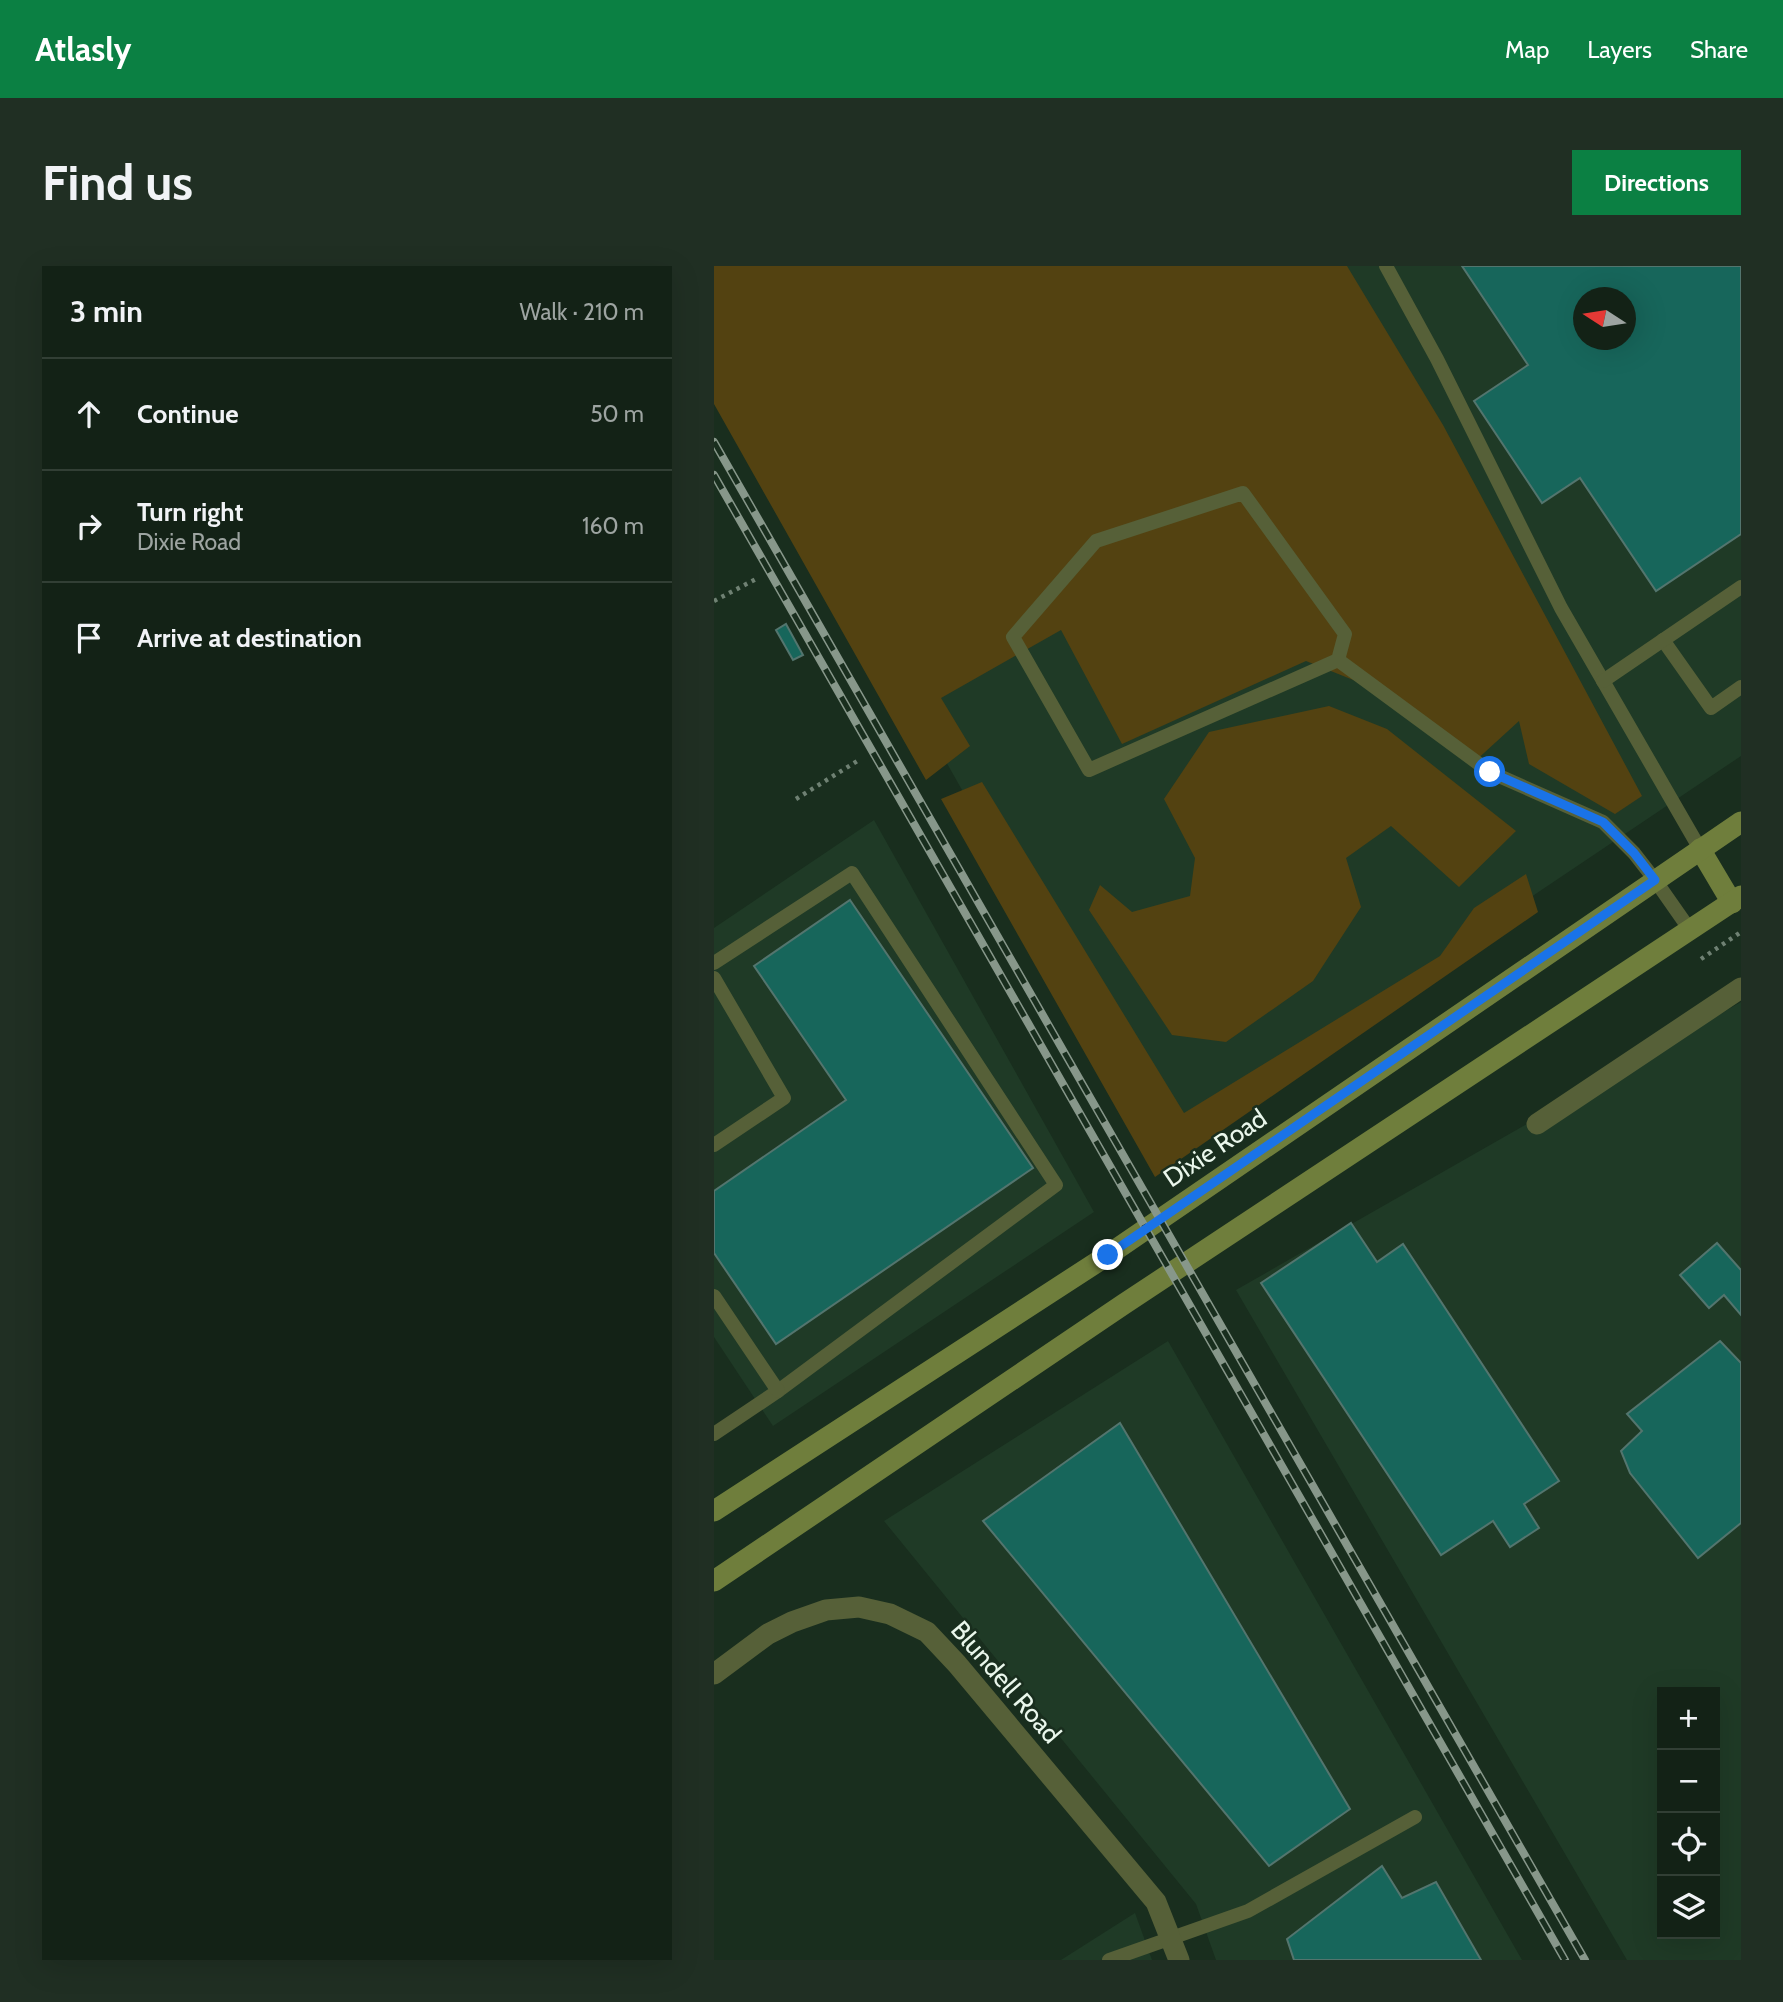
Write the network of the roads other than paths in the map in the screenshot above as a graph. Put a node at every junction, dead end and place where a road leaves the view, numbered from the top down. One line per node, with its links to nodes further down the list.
1 (1386, 266): 5 (lane)
2 (1741, 587): 3 (lane)
3 (1663, 640): 5 (lane); 6 (lane)
4 (1338, 660): 4 (lane); 9 (lane)
5 (1603, 681): 8 (lane)
6 (1741, 687)
7 (1741, 821): 8 (main road, Dixie Road)
8 (1700, 849): 9 (main road, Dixie Road); 10 (main road)
9 (1655, 880): 11 (lane); 20 (main road, Dixie Road)
10 (1736, 900): 11 (main road)
11 (1690, 930): 21 (main road)
12 (714, 963): 18 (lane)
13 (714, 978): 16 (lane)
14 (1741, 988): 15 (street)
15 (1537, 1124)
16 (714, 1145)
17 (714, 1296): 18 (lane)
18 (778, 1391): 19 (lane)
19 (714, 1434)
20 (714, 1511)
21 (714, 1581)
22 (714, 1674): 24 (street, Blundell Road)
23 (1415, 1817): 24 (lane)
24 (1171, 1938): 25 (lane); 26 (street, Blundell Road)
25 (1110, 1960)
26 (1179, 1960)

